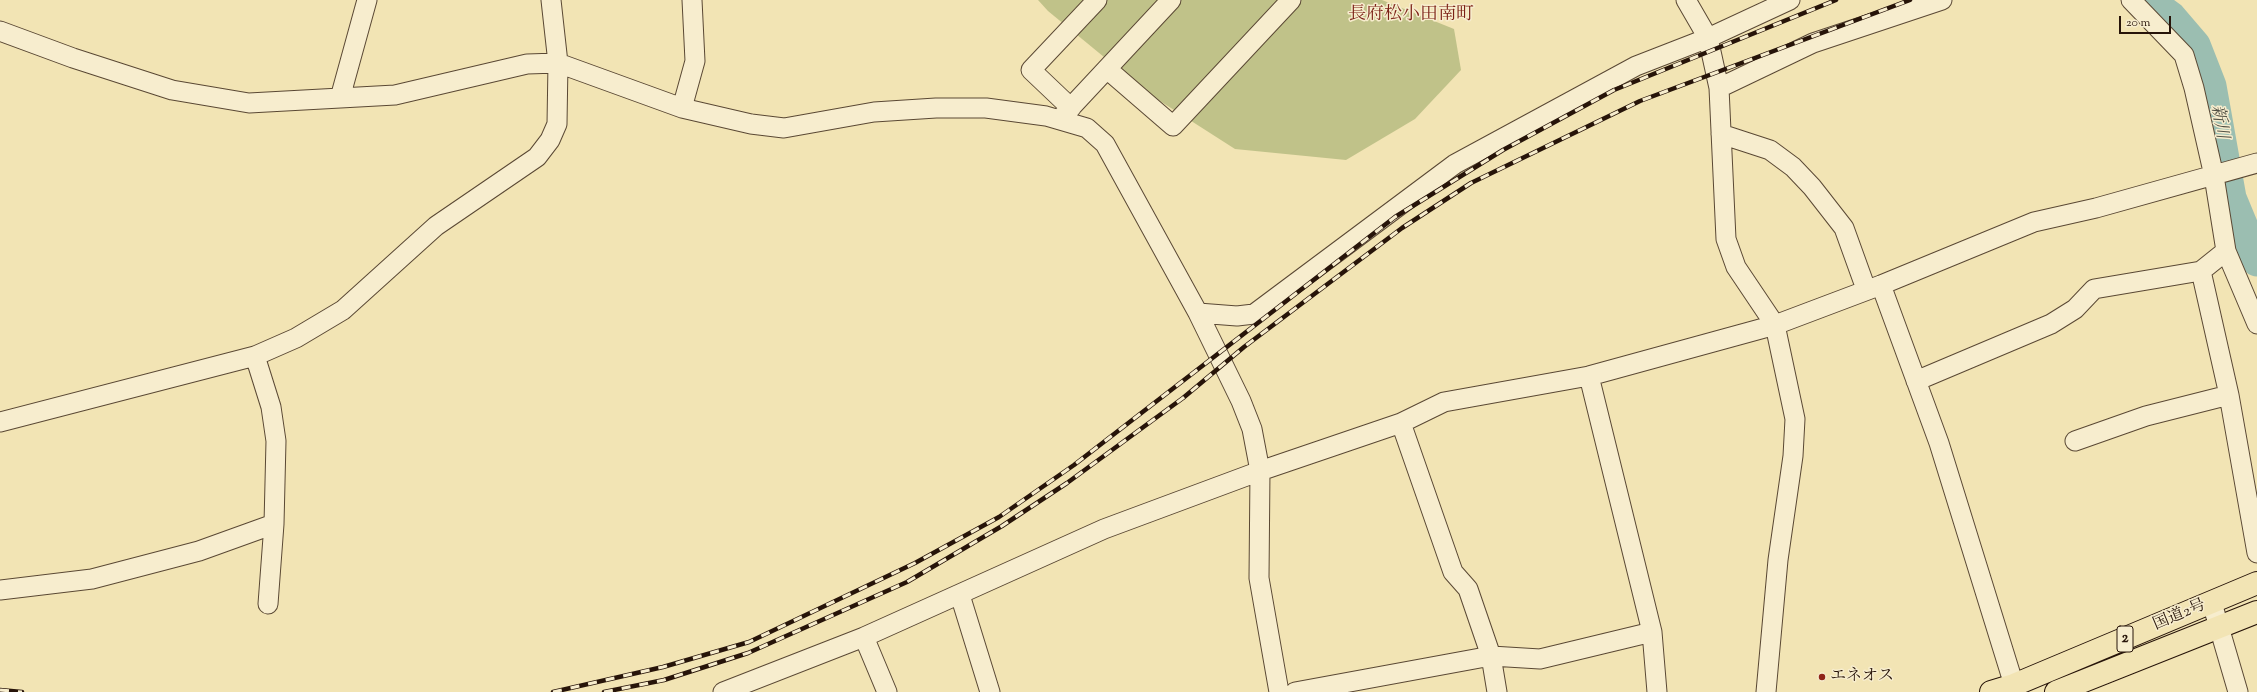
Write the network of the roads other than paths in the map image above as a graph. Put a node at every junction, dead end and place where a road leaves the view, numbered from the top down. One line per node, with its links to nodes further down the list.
1 (367, 0): 16 (street)
2 (551, 0): 13 (street)
3 (692, 0): 17 (street)
4 (1097, 0): 18 (street)
5 (1172, 0): 14 (street)
6 (1291, 0): 14 (street)
7 (1686, 0): 12 (street)
8 (1790, 0): 12 (street)
9 (1942, 0): 15 (street)
10 (2131, 0): 21 (street)
11 (0, 31): 16 (street)
12 (1708, 38): 15 (street); 25 (street)
13 (558, 63): 16 (street); 17 (street); 28 (street)
14 (1106, 69): 18 (street)
15 (1719, 88): 19 (street)
16 (340, 98)
17 (682, 108): 18 (street)
18 (1066, 113): 25 (street)
19 (1721, 134): 24 (street); 27 (street)
20 (2257, 163): 21 (street)
21 (2214, 176): 22 (street); 24 (street)
22 (2226, 251): 23 (street); 26 (street)
23 (2200, 271): 30 (street); 31 (street)
24 (1874, 287): 27 (street); 30 (street)
25 (1198, 313): 35 (street)
26 (2257, 324)
27 (1775, 325): 29 (street); 56 (street)
28 (255, 356): 32 (street); 36 (street)
29 (1589, 376): 33 (street); 45 (street)
30 (1916, 381): 48 (street)
31 (2229, 396): 34 (street); 37 (street)
32 (0, 422)
33 (1400, 423): 35 (street); 47 (street)
34 (2075, 441)
35 (1260, 471): 40 (street); 52 (street)
36 (274, 524): 39 (street); 42 (street)
37 (2257, 553)
38 (2257, 583): 41 (highway, 国道2号 / 2)
39 (0, 590)
40 (960, 595): 46 (street); 51 (street)
41 (2212, 603): 44 (street); 48 (highway, 国道2号 / 2)
42 (268, 604)
43 (2257, 612): 44 (highway, 国道2号 / 2)
44 (2219, 627): 58 (highway, 国道2号 / 2); 59 (street)
45 (1652, 632): 47 (street); 55 (street)
46 (864, 637): 49 (street); 50 (street)
47 (1491, 656): 53 (street); 54 (street)
48 (2014, 685): 57 (highway, 国道2号 / 2)
49 (724, 692)
50 (887, 692)
51 (990, 692)
52 (1278, 692)
53 (1295, 692)
54 (1497, 692)
55 (1657, 692)
56 (1766, 692)
57 (1991, 692)
58 (2056, 692)
59 (2238, 692)

